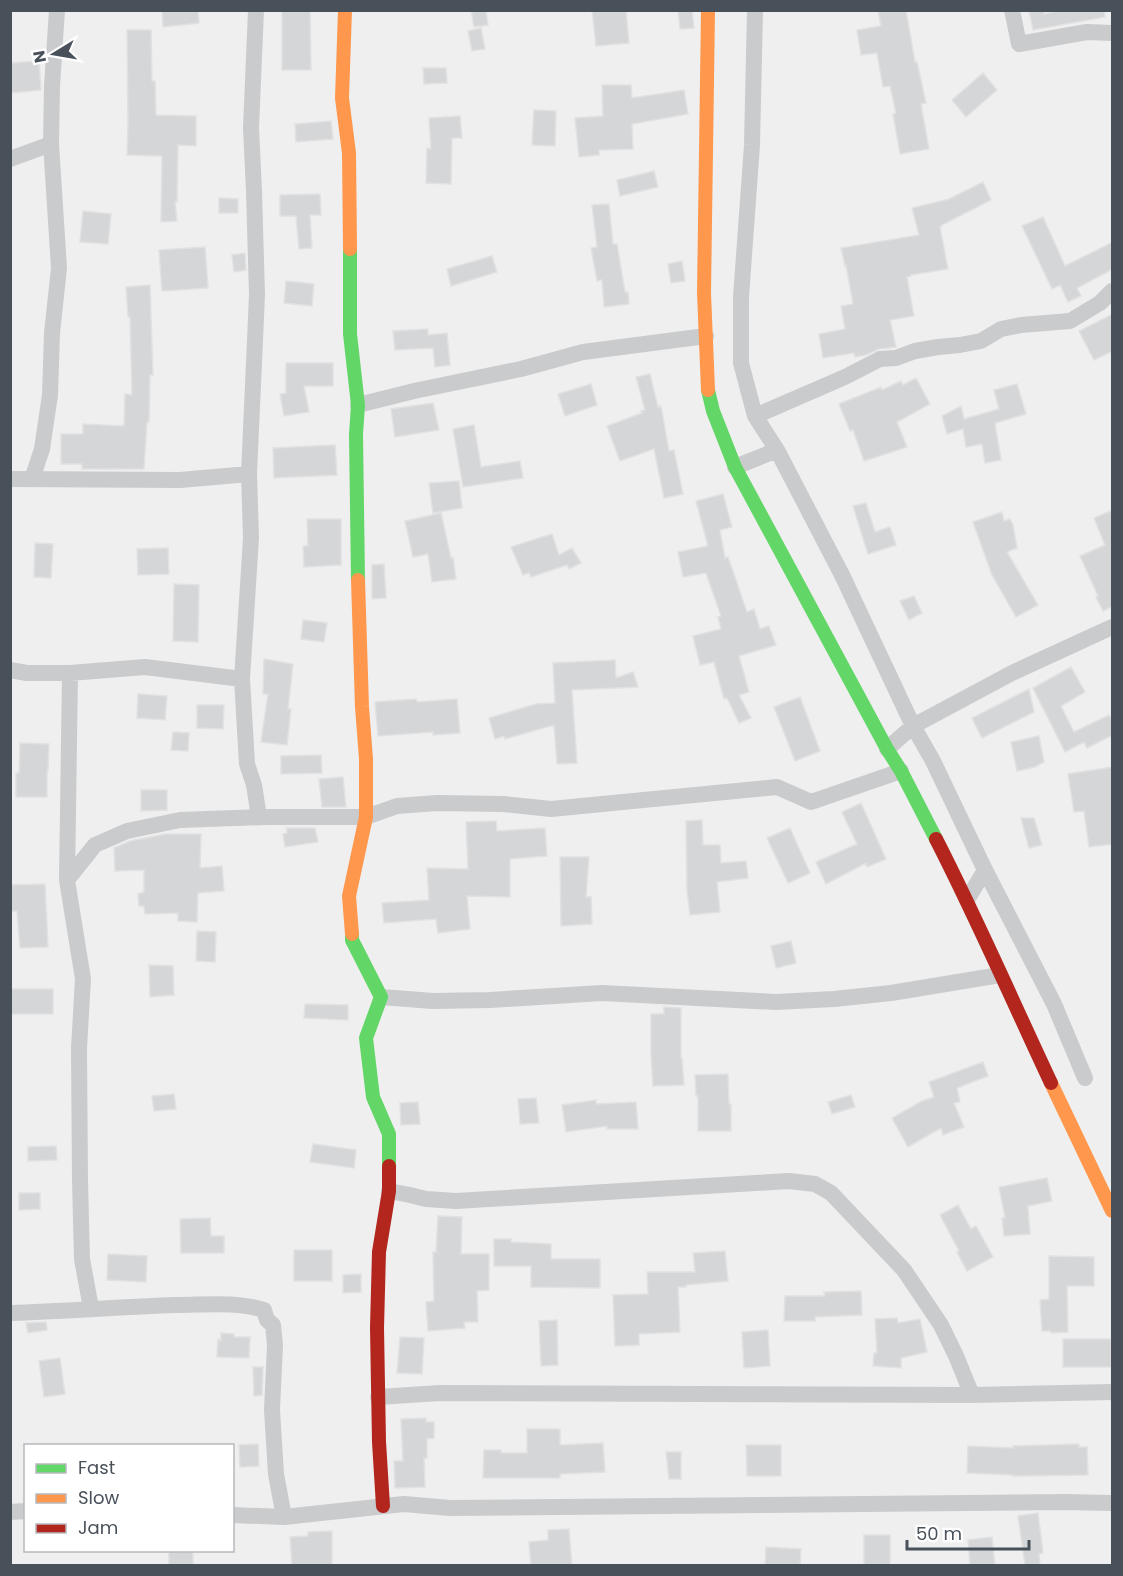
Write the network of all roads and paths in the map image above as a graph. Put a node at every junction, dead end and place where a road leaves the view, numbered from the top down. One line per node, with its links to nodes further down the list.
1 (57, 10): 8 (street)
2 (256, 10): 16 (street)
3 (345, 10): 12 (street)
4 (708, 10): 11 (street)
5 (755, 10): 13 (street)
6 (1012, 10): 7 (street)
7 (1113, 33)
8 (51, 144): 9 (street); 18 (street)
9 (10, 159)
10 (1113, 291): 13 (street)
11 (706, 336): 12 (street); 15 (street)
12 (358, 405): 27 (street)
13 (755, 416): 14 (street)
14 (777, 450): 15 (street); 23 (street)
15 (735, 467): 24 (street)
16 (249, 474): 18 (street); 22 (street)
17 (10, 478): 18 (street)
18 (32, 479)
19 (1113, 627): 23 (street)
20 (10, 670): 21 (street)
21 (70, 673): 22 (street); 29 (street)
22 (242, 679): 26 (street)
23 (913, 726): 24 (street); 28 (street)
24 (887, 749): 25 (street)
25 (901, 771): 27 (street); 30 (street)
26 (259, 817): 27 (street); 29 (street)
27 (366, 818): 32 (street)
28 (985, 870): 30 (street); 33 (street)
29 (67, 880): 36 (street)
30 (967, 900): 31 (street)
31 (1000, 975): 32 (street); 35 (street)
32 (381, 997): 34 (street)
33 (1086, 1078)
34 (388, 1191): 39 (street); 40 (street)
35 (1113, 1211)
36 (91, 1308): 37 (street); 44 (street)
37 (10, 1313)
38 (1113, 1392): 39 (street)
39 (972, 1395): 40 (street)
40 (378, 1397): 42 (street)
41 (1113, 1503): 42 (street)
42 (383, 1506): 44 (street)
43 (234, 1515): 44 (street)
44 (284, 1517)

